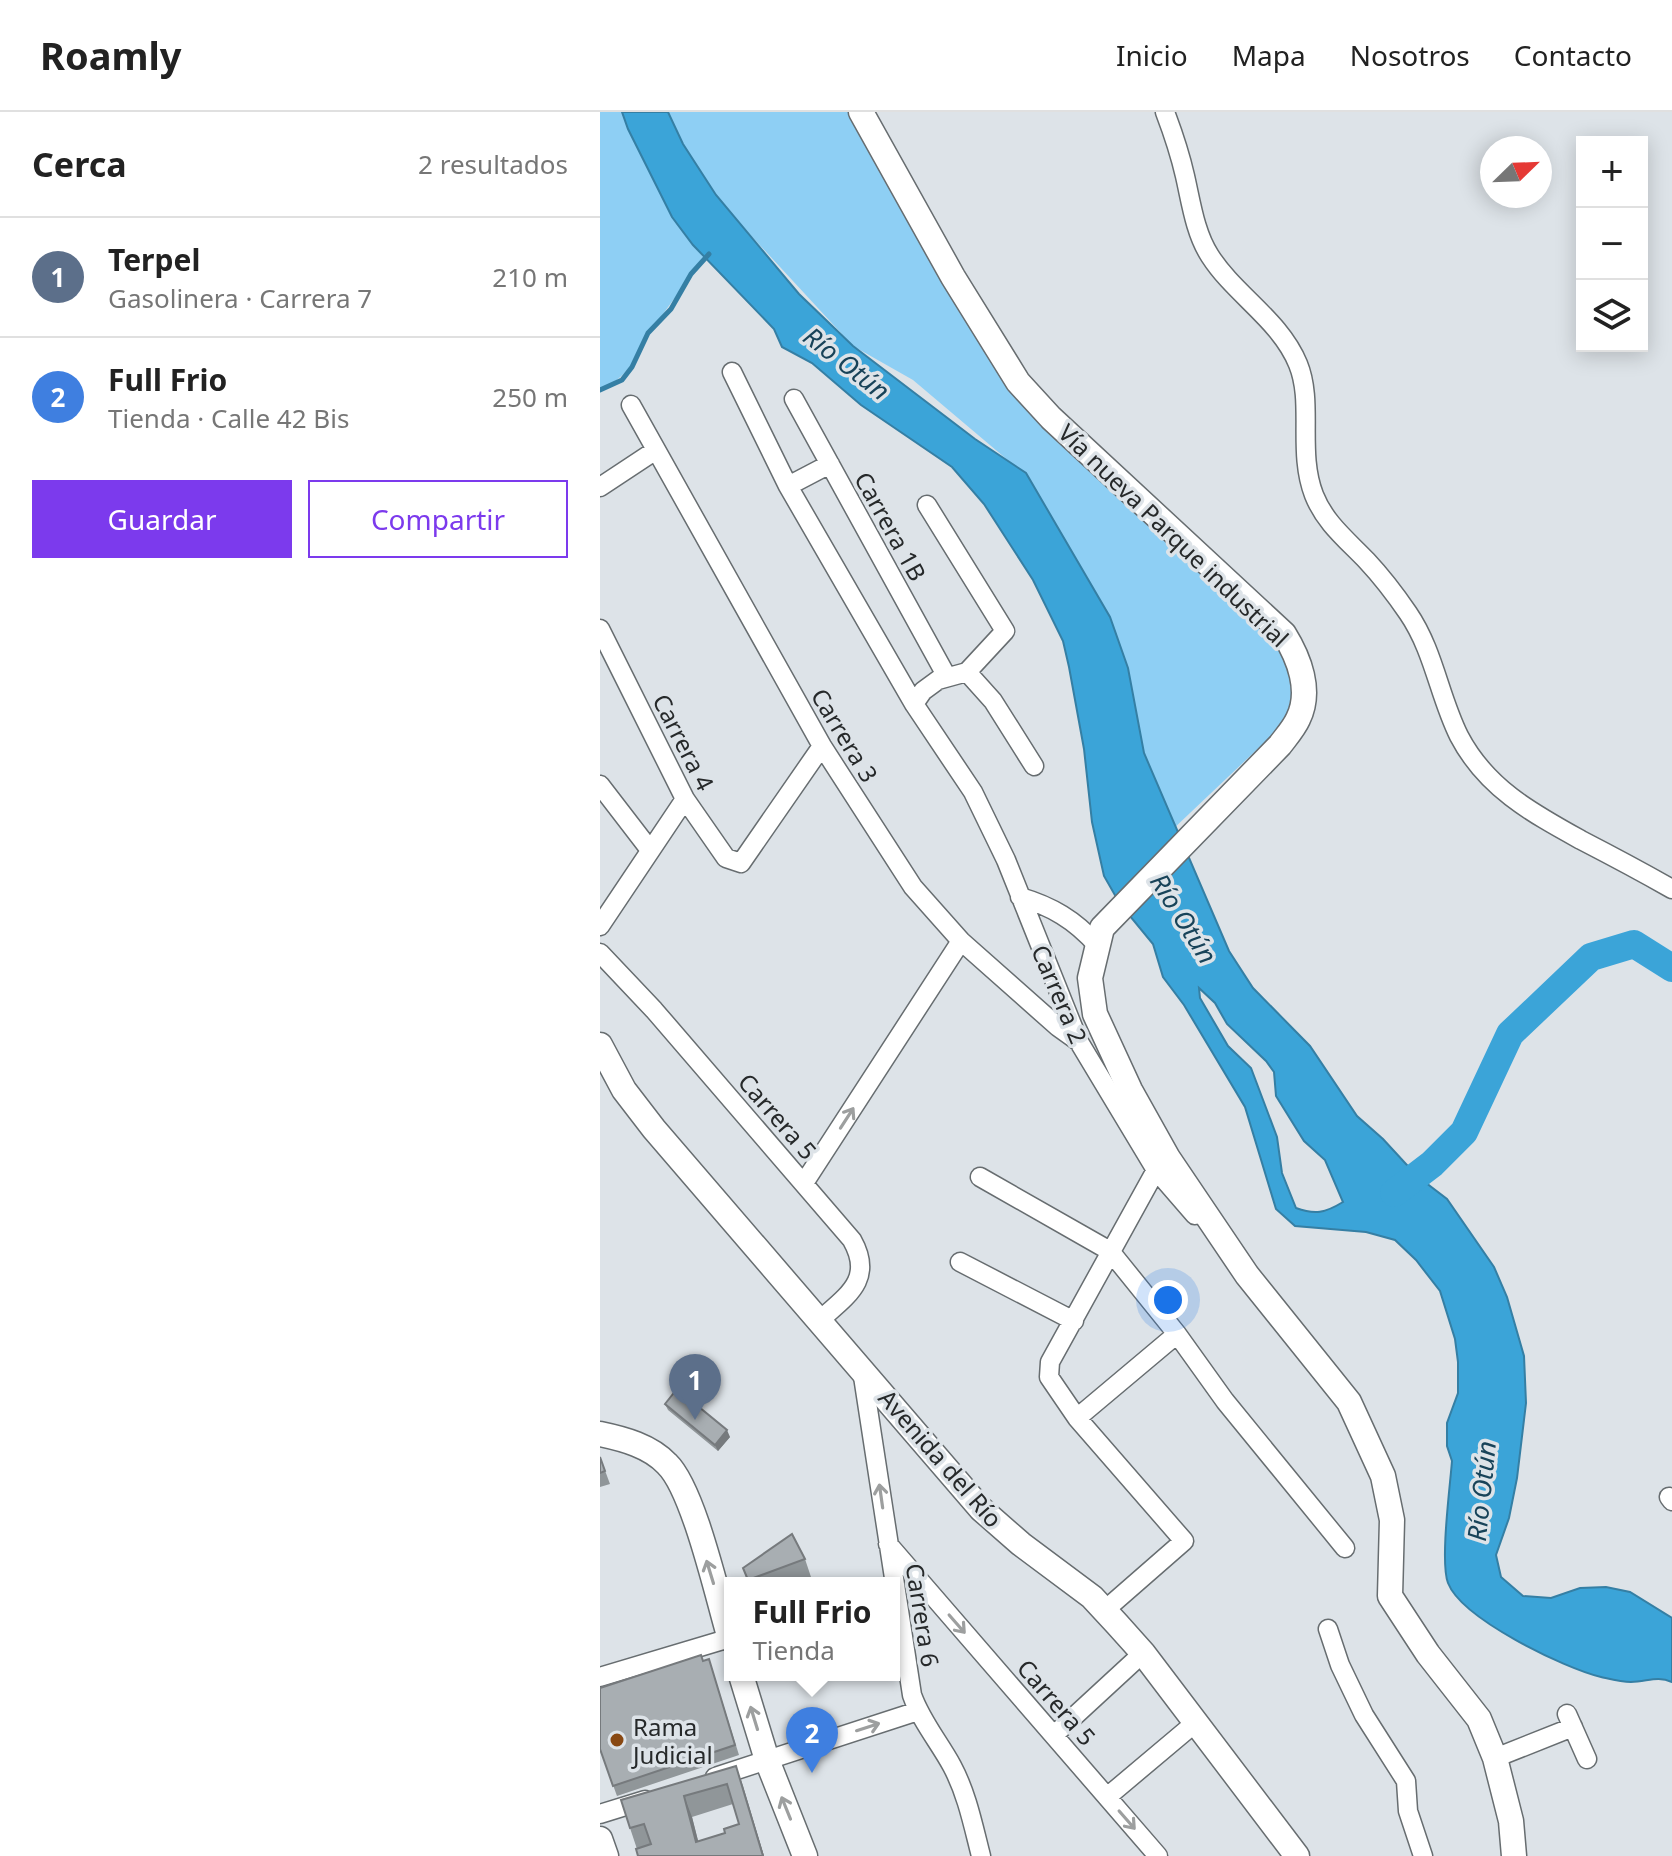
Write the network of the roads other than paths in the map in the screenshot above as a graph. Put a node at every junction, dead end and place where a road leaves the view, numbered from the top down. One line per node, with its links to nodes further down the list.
1 (861, 112): 23 (main road, Vía nueva Parque industrial)
2 (1165, 112): 20 (street)
3 (732, 372): 8 (street, Carrera 2)
4 (794, 399): 7 (street, Carrera 1B)
5 (631, 405): 6 (street, Carrera 3)
6 (656, 450): 9 (street); 15 (street, Carrera 3)
7 (830, 464): 8 (street); 13 (street, Carrera 1B)
8 (788, 486): 14 (street, Carrera 2)
9 (600, 487)
10 (927, 505): 12 (street)
11 (600, 629): 18 (street, Carrera 4)
12 (967, 672): 13 (street); 16 (street)
13 (947, 677): 14 (street)
14 (914, 704): 21 (street, Carrera 2)
15 (822, 746): 18 (street, Carrera 4); 24 (street, Carrera 3)
16 (1034, 766)
17 (600, 785): 19 (street)
18 (685, 799): 19 (street)
19 (650, 850): 22 (street)
20 (1672, 889)
21 (1020, 897): 23 (street); 26 (street, Carrera 2)
22 (600, 926)
23 (1099, 937): 33 (main road)
24 (961, 941): 26 (street, Carrera 3); 30 (street, one-way to 24)
25 (600, 953): 30 (street, Carrera 5)
26 (1079, 1042): 28 (street, Carrera 2)
27 (600, 1045): 34 (main road, Avenida del Río)
28 (1156, 1170): 31 (street); 33 (street, Carrera 2)
29 (980, 1177): 31 (street)
30 (804, 1183): 34 (street, Carrera 5)
31 (1110, 1251): 35 (street); 36 (street)
32 (960, 1262): 35 (street)
33 (1247, 1275): 54 (main road, Carrera 2)
34 (820, 1320): 37 (main road, Avenida del Río)
35 (1074, 1321): 38 (street)
36 (1177, 1334): 38 (street); 41 (street)
37 (862, 1368): 40 (street, Carrera 6, one-way to 37); 43 (main road, Avenida del Río)
38 (1077, 1418): 43 (street)
39 (600, 1434): 44 (main road, one-way to 39)
40 (888, 1544): 42 (street, Carrera 6); 53 (street, Carrera 5, one-way to 53)
41 (1345, 1548)
42 (893, 1577)
43 (1105, 1610): 48 (main road, Avenida del Río)
44 (724, 1619)
45 (900, 1620): 51 (street, Carrera 6)
46 (1328, 1629): 67 (street)
47 (724, 1641): 49 (street)
48 (1143, 1653): 52 (main road, Avenida del Río); 53 (street)
49 (600, 1677)
50 (743, 1681): 56 (main road, one-way to 50)
51 (918, 1711): 56 (street, one-way to 51); 64 (street, Carrera 6)
52 (1195, 1723): 59 (street); 66 (main road, Avenida del Río)
53 (1054, 1735): 59 (street, Carrera 5)
54 (1495, 1758): 55 (street); 68 (main road)
55 (1587, 1759)
56 (767, 1760): 57 (street); 63 (main road, one-way to 56)
57 (693, 1784)
58 (668, 1793): 60 (street)
59 (1107, 1797): 65 (street, Carrera 5, one-way to 65)
60 (601, 1814)
61 (600, 1839): 62 (main road)
62 (606, 1856)
63 (805, 1856)
64 (981, 1856)
65 (1158, 1856)
66 (1297, 1856)
67 (1423, 1856)
68 (1514, 1856)

